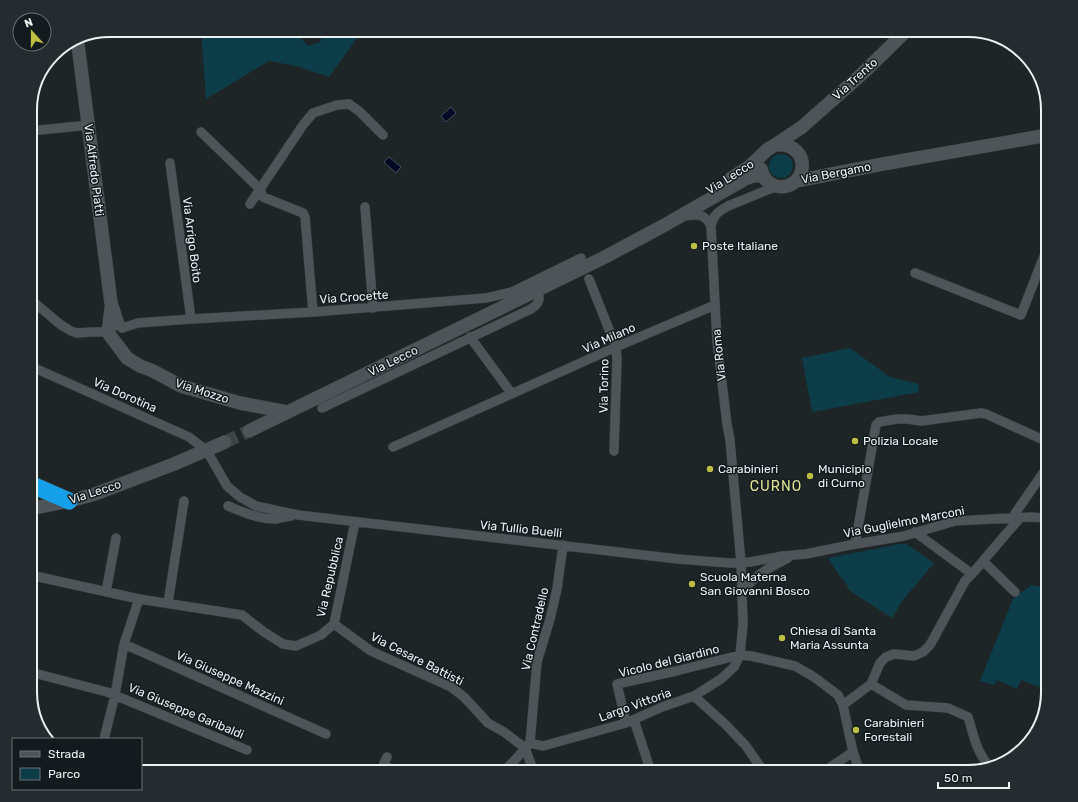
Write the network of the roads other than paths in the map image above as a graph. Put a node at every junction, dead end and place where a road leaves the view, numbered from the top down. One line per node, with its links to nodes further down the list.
1 (900, 37): 4 (main road, Via Trento)
2 (78, 45): 3 (main road, Via Alfredo Piatti)
3 (89, 124): 5 (street); 34 (main road, Via Alfredo Piatti)
4 (802, 127): 9 (main road, Via Trento); 11 (main road)
5 (37, 131)
6 (201, 132): 17 (street)
7 (383, 135): 17 (street)
8 (1041, 137): 13 (main road, Via Bergamo)
9 (775, 145): 10 (main road, Via Trento); 11 (main road)
10 (764, 154): 14 (main road, Via Lecco); 23 (main road, Via Lecco)
11 (800, 157): 13 (main road, Via Bergamo); 15 (main road, Via Bergamo)
12 (170, 163): 33 (street, Via Arrigo Boito)
13 (883, 164): 15 (main road, Via Bergamo)
14 (764, 178): 16 (main road); 18 (street); 21 (main road, Via Lecco)
15 (796, 181): 16 (main road)
16 (777, 186): 18 (street)
17 (260, 189): 19 (street); 32 (street)
18 (751, 197): 22 (street)
19 (250, 204)
20 (365, 207): 31 (street)
21 (680, 216): 22 (street); 23 (main road, Via Lecco)
22 (711, 226): 30 (street, Via Roma)
23 (605, 257): 28 (main road, Via Lecco)
24 (581, 258): 31 (street, Via Crocette)
25 (1041, 264): 26 (street)
26 (915, 273)
27 (589, 279): 36 (street, Via Torino)
28 (538, 290): 35 (street, Via Lecco); 41 (main road, Via Lecco)
29 (37, 305): 34 (street, Via Crocette)
30 (715, 305): 36 (street, Via Milano); 63 (street, Via Roma)
31 (373, 308): 32 (street, Via Crocette)
32 (313, 312): 33 (street, Via Crocette)
33 (190, 319): 34 (street, Via Crocette)
34 (114, 330): 39 (main road, Via Mozzo)
35 (470, 337): 38 (street); 40 (street, Via Lecco)
36 (616, 347): 38 (street, Via Milano); 46 (street, Via Torino)
37 (37, 369): 45 (street, Via Dorotina)
38 (512, 394): 44 (street, Via Milano)
39 (240, 403): 41 (main road, Via Mozzo); 41 (main road, Via Lecco)
40 (322, 408)
41 (288, 412)
42 (1041, 439): 59 (street)
43 (225, 442): 45 (main road, Via Lecco)
44 (393, 447)
45 (207, 451): 49 (main road, Via Lecco); 53 (street, Via Tullio Buelli)
46 (614, 451)
47 (1041, 476): 54 (street)
48 (37, 487): 49 (highway)
49 (69, 501): 52 (main road, Via Lecco)
50 (184, 501): 70 (street)
51 (228, 506): 53 (street, Via Tullio Buelli)
52 (37, 508)
53 (298, 515): 56 (street, Via Tullio Buelli)
54 (1017, 518): 55 (street, Via Guglielmo Marconi); 57 (street, Via Guglielmo Marconi); 62 (street)
55 (1041, 518)
56 (355, 522): 60 (street, Via Tullio Buelli); 71 (street, Via Repubblica)
57 (914, 532): 59 (street, Via Guglielmo Marconi); 64 (street)
58 (116, 538): 67 (street)
59 (857, 544): 61 (street, Via Guglielmo Marconi)
60 (563, 545): 63 (street, Via Tullio Buelli); 82 (street, Via Contradello)
61 (790, 556): 63 (street, Via Guglielmo Marconi); 66 (street, Via Guglielmo Marconi)
62 (983, 561): 64 (street); 68 (street)
63 (741, 563): 66 (street, Via Roma)
64 (972, 574): 75 (street)
65 (37, 577): 67 (street, Via Repubblica)
66 (742, 591): 73 (street)
67 (106, 592): 69 (street, Via Repubblica)
68 (1015, 592)
69 (139, 599): 70 (street, Via Repubblica); 72 (street)
70 (168, 603): 71 (street, Via Repubblica)
71 (334, 624): 82 (street, Via Cesare Battisti)
72 (124, 644): 76 (street); 80 (street, Via Giuseppe Mazzini)
73 (740, 655): 77 (street, Largo Vittoria); 78 (street); 79 (street, Vicolo del Giardino)
74 (37, 674): 76 (street, Via Giuseppe Garibaldi)
75 (871, 684): 78 (street); 86 (street)
76 (115, 694): 81 (street); 83 (street, Via Giuseppe Garibaldi)
77 (694, 696): 79 (street, Largo Vittoria); 91 (street)
78 (843, 705): 84 (street)
79 (630, 721): 82 (street, Largo Vittoria); 90 (street)
80 (326, 734)
81 (104, 738)
82 (528, 745): 88 (street); 89 (street)
83 (247, 750)
84 (853, 752): 92 (street); 93 (street)
85 (387, 757): 87 (street)
86 (986, 763)
87 (386, 765)
88 (511, 765)
89 (532, 765)
90 (649, 765)
91 (758, 765)
92 (834, 765)
93 (858, 765)

